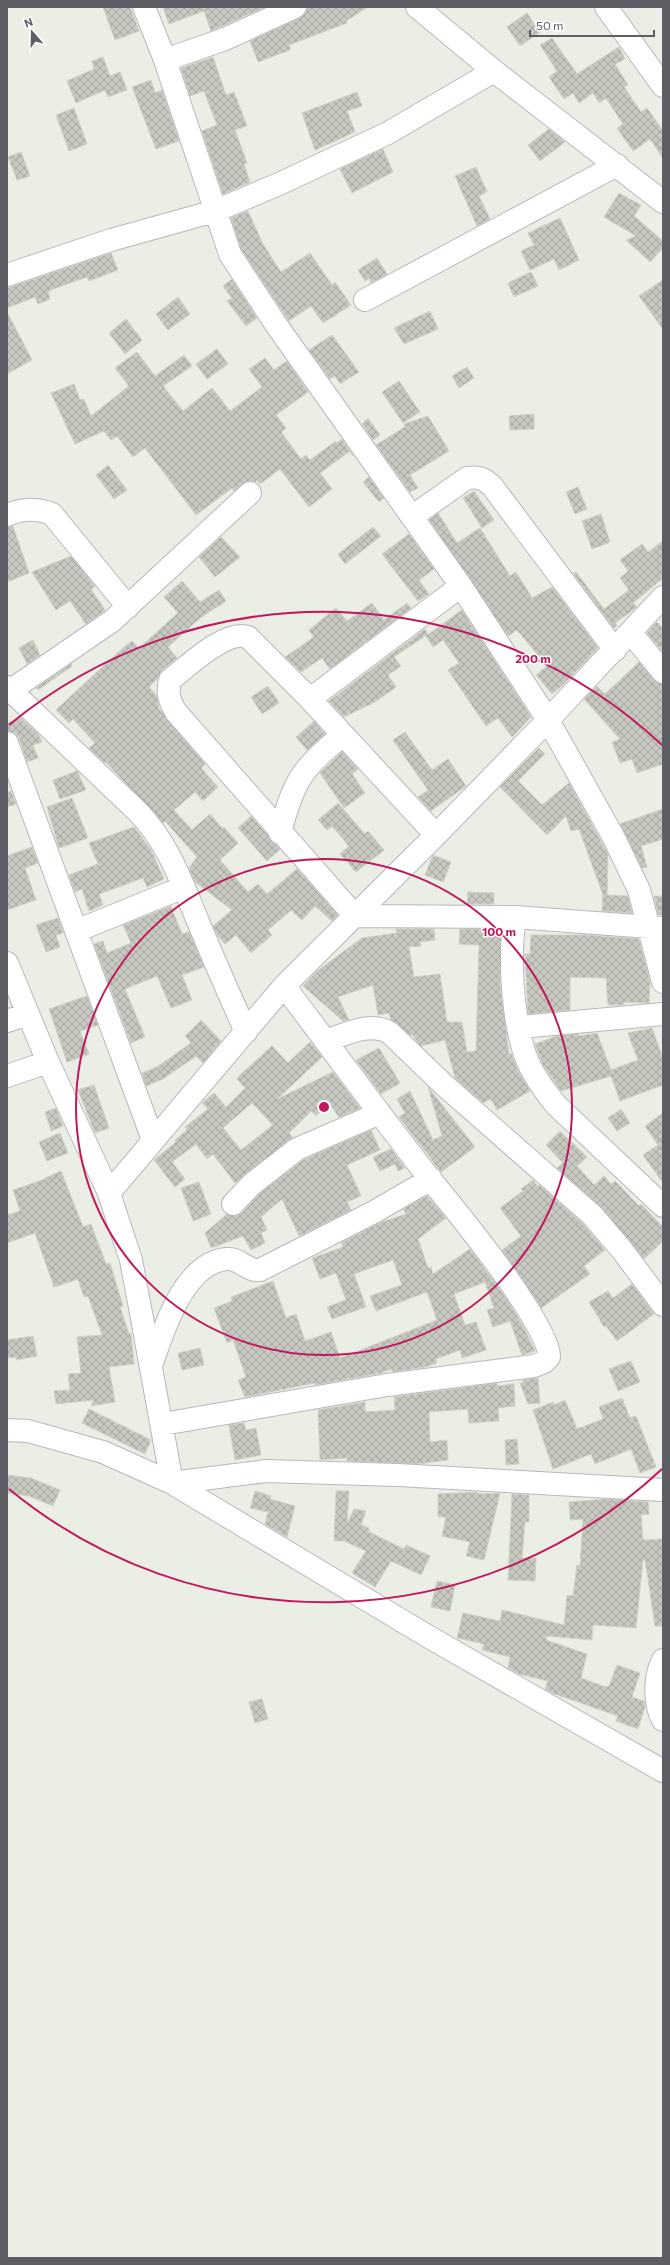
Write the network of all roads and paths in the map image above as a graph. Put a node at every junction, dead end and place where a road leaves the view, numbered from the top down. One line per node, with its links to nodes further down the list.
1 (144, 7): 5 (street)
2 (295, 7): 5 (street)
3 (417, 7): 6 (street)
4 (606, 7): 7 (street)
5 (166, 60): 10 (street)
6 (494, 71): 8 (street); 10 (street)
7 (663, 86)
8 (617, 165): 9 (street); 12 (street)
9 (663, 202)
10 (215, 211): 11 (street); 15 (street)
11 (7, 275)
12 (365, 300)
13 (250, 493): 18 (street)
14 (7, 515): 18 (street)
15 (413, 516): 16 (street); 20 (street)
16 (461, 586): 23 (street); 24 (street)
17 (663, 597): 19 (street)
18 (128, 607): 22 (street)
19 (631, 633): 20 (street); 21 (street)
20 (615, 650): 24 (street)
21 (663, 672)
22 (9, 689): 29 (street)
23 (310, 699): 25 (street); 27 (street)
24 (548, 720): 28 (street); 32 (street)
25 (342, 736): 27 (street); 28 (street)
26 (7, 743): 33 (street)
27 (280, 833): 30 (street)
28 (436, 835): 30 (street)
29 (184, 887): 33 (street); 41 (street)
30 (355, 916): 31 (street); 36 (street)
31 (514, 918): 32 (street); 40 (street)
32 (656, 927): 35 (street)
33 (76, 931): 46 (street)
34 (7, 963): 37 (street)
35 (663, 982)
36 (284, 986): 41 (street); 42 (street)
37 (28, 1014): 39 (street); 43 (street)
38 (663, 1014): 40 (street)
39 (7, 1021)
40 (520, 1027): 50 (street)
41 (246, 1032): 46 (street)
42 (326, 1041): 45 (street); 51 (street)
43 (48, 1062): 44 (street); 48 (street)
44 (7, 1076)
45 (380, 1113): 47 (street); 49 (street)
46 (153, 1140): 48 (street)
47 (431, 1179): 52 (street); 53 (street)
48 (109, 1193): 52 (street)
49 (233, 1204)
50 (663, 1206)
51 (663, 1305)
52 (151, 1367): 53 (street)
53 (163, 1424): 55 (street)
54 (7, 1430): 55 (street)
55 (172, 1483): 56 (street); 59 (street)
56 (663, 1490)
57 (663, 1660): 58 (street)
58 (663, 1720)
59 (663, 1771)

